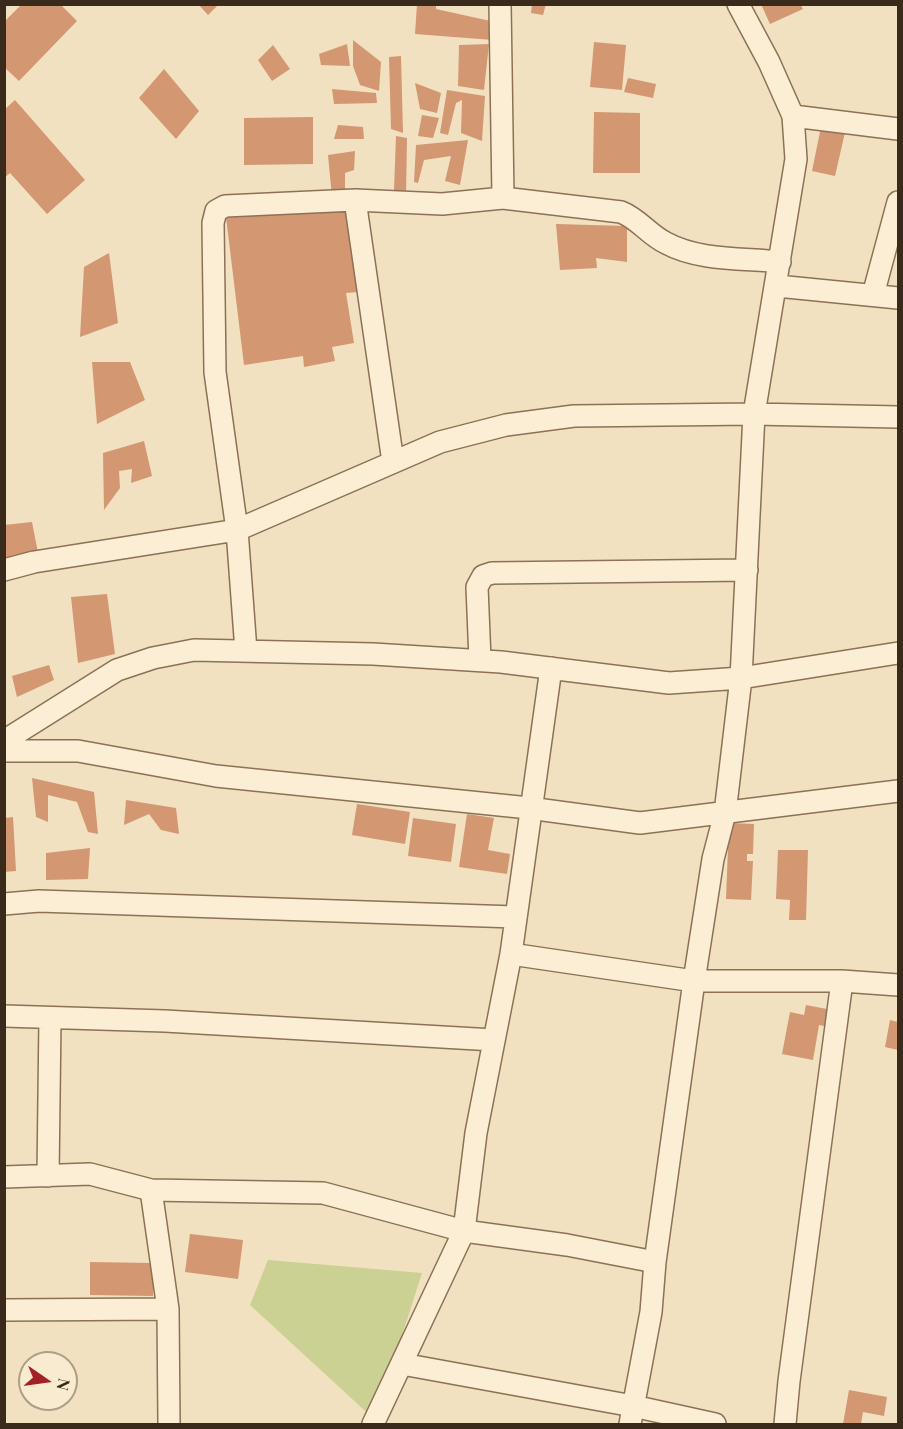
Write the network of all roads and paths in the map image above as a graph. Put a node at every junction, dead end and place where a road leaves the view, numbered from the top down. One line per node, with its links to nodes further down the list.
1 (500, 4): 5 (street)
2 (738, 4): 3 (street)
3 (793, 116): 4 (street); 8 (street)
4 (898, 129)
5 (503, 198): 6 (street); 8 (street)
6 (355, 200): 14 (street); 15 (street)
7 (898, 202): 10 (street)
8 (780, 262): 9 (street)
9 (777, 286): 10 (street); 12 (street)
10 (873, 295): 11 (street)
11 (898, 298)
12 (754, 414): 13 (street); 14 (street); 17 (street)
13 (898, 423)
14 (393, 462): 15 (street)
15 (237, 530): 16 (street); 18 (street)
16 (4, 570)
17 (747, 570): 20 (street); 22 (street)
18 (246, 651): 20 (street); 23 (street)
19 (898, 653): 22 (street)
20 (480, 660): 21 (street)
21 (550, 668): 22 (street); 26 (street)
22 (741, 678): 27 (street)
23 (4, 741)
24 (4, 750): 26 (street)
25 (898, 791): 27 (street)
26 (530, 808): 27 (street); 29 (street)
27 (725, 813): 31 (street)
28 (4, 904): 29 (street)
29 (515, 917): 30 (street)
30 (511, 954): 31 (street); 36 (street)
31 (694, 981): 32 (street); 41 (street)
32 (842, 981): 33 (street); 49 (street)
33 (898, 985)
34 (4, 1016): 35 (street)
35 (50, 1017): 36 (street); 37 (street)
36 (494, 1040): 40 (street)
37 (48, 1176): 38 (street); 39 (street)
38 (4, 1177)
39 (151, 1190): 40 (street); 42 (street)
40 (464, 1231): 41 (street); 44 (street)
41 (655, 1262): 45 (street)
42 (168, 1309): 43 (street); 46 (street)
43 (4, 1310)
44 (402, 1364): 45 (street); 47 (street)
45 (632, 1415): 48 (street)
46 (169, 1425)
47 (373, 1425)
48 (715, 1425)
49 (785, 1425)

